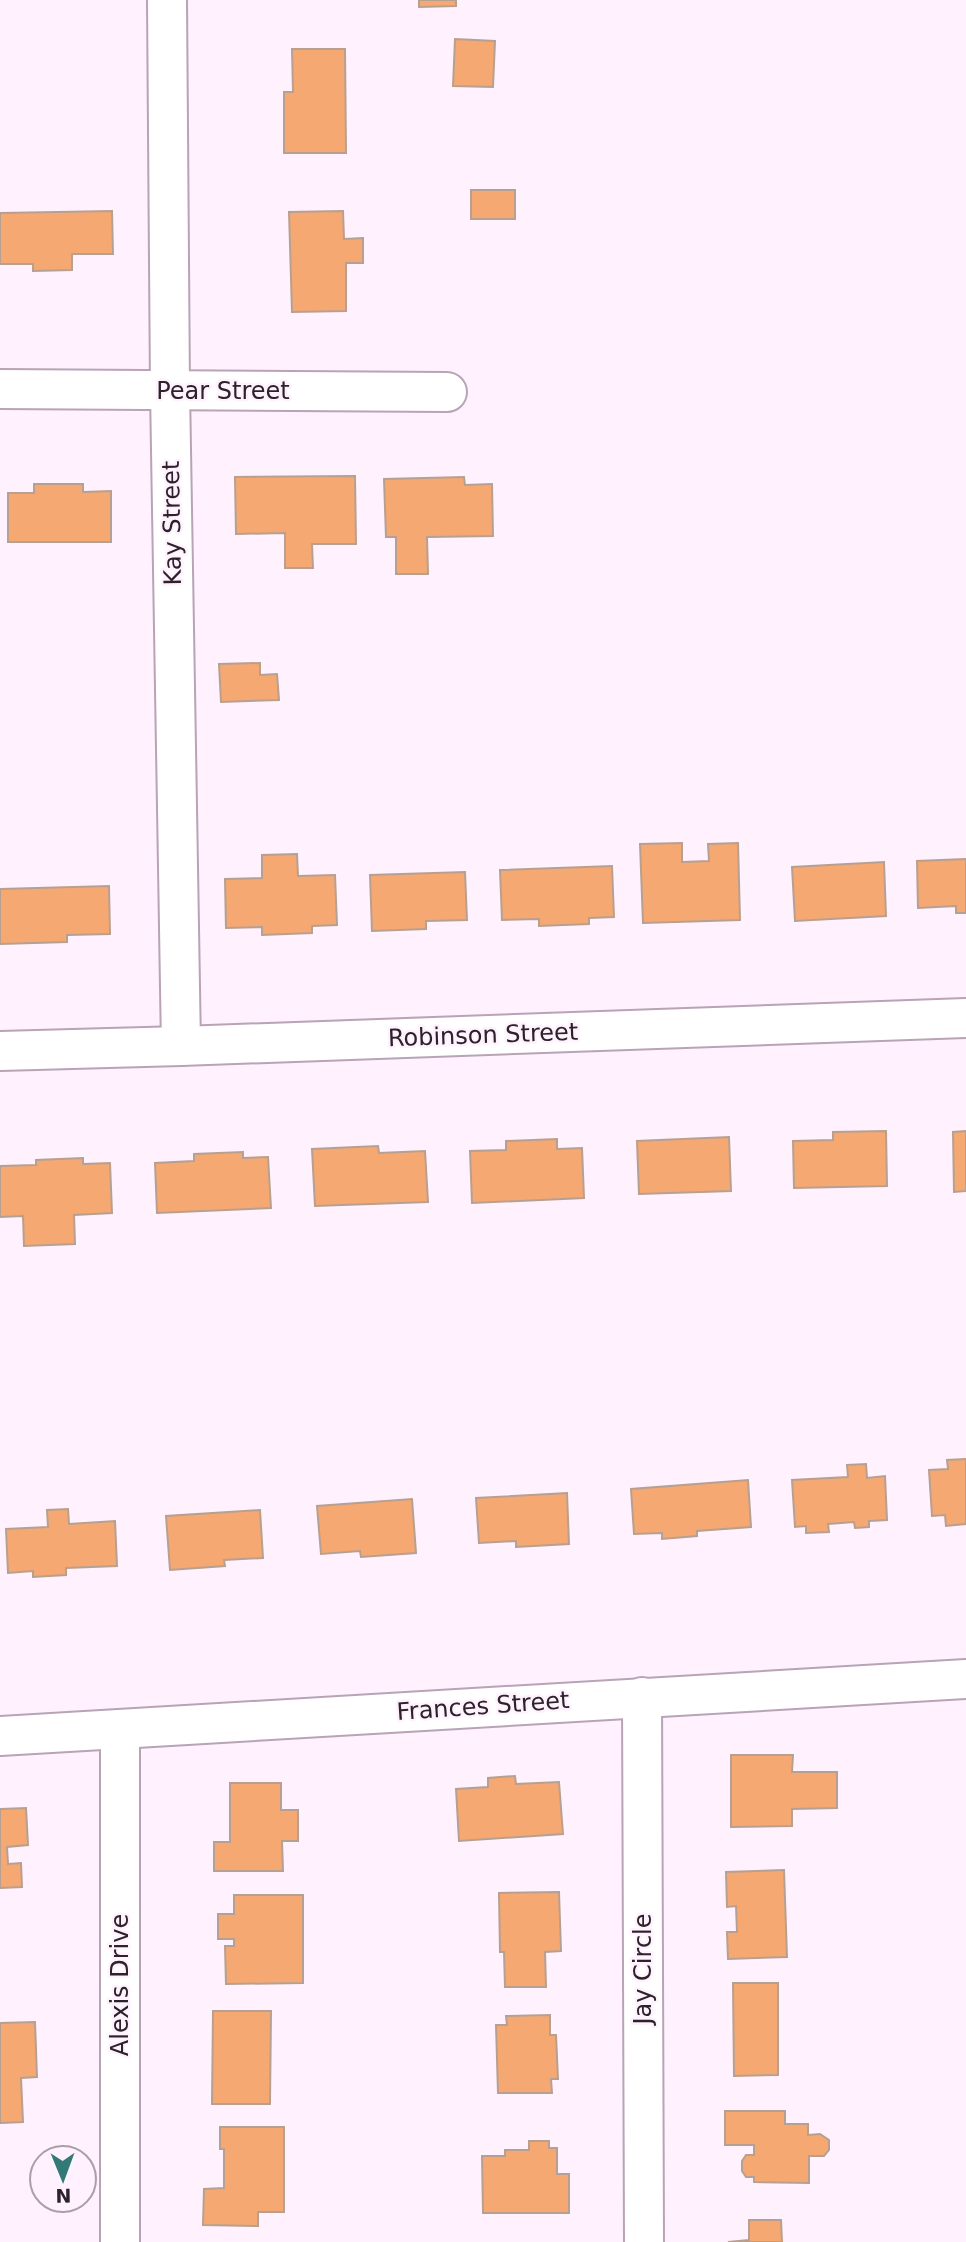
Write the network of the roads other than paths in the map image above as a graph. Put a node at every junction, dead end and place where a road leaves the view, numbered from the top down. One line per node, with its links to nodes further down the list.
1 (167, 0): 3 (street, Kay Street)
2 (0, 389): 3 (street, Pear Street)
3 (170, 390): 4 (street, Pear Street); 6 (street, Kay Street)
4 (447, 392)
5 (966, 1018): 6 (street, Robinson Street)
6 (181, 1046): 7 (street, Robinson Street)
7 (0, 1051)
8 (966, 1679): 9 (street, Frances Street)
9 (642, 1697): 10 (street, Frances Street); 13 (street, Jay Circle)
10 (120, 1729): 11 (street, Frances Street); 12 (street, Alexis Drive)
11 (0, 1736)
12 (120, 2242)
13 (644, 2242)

